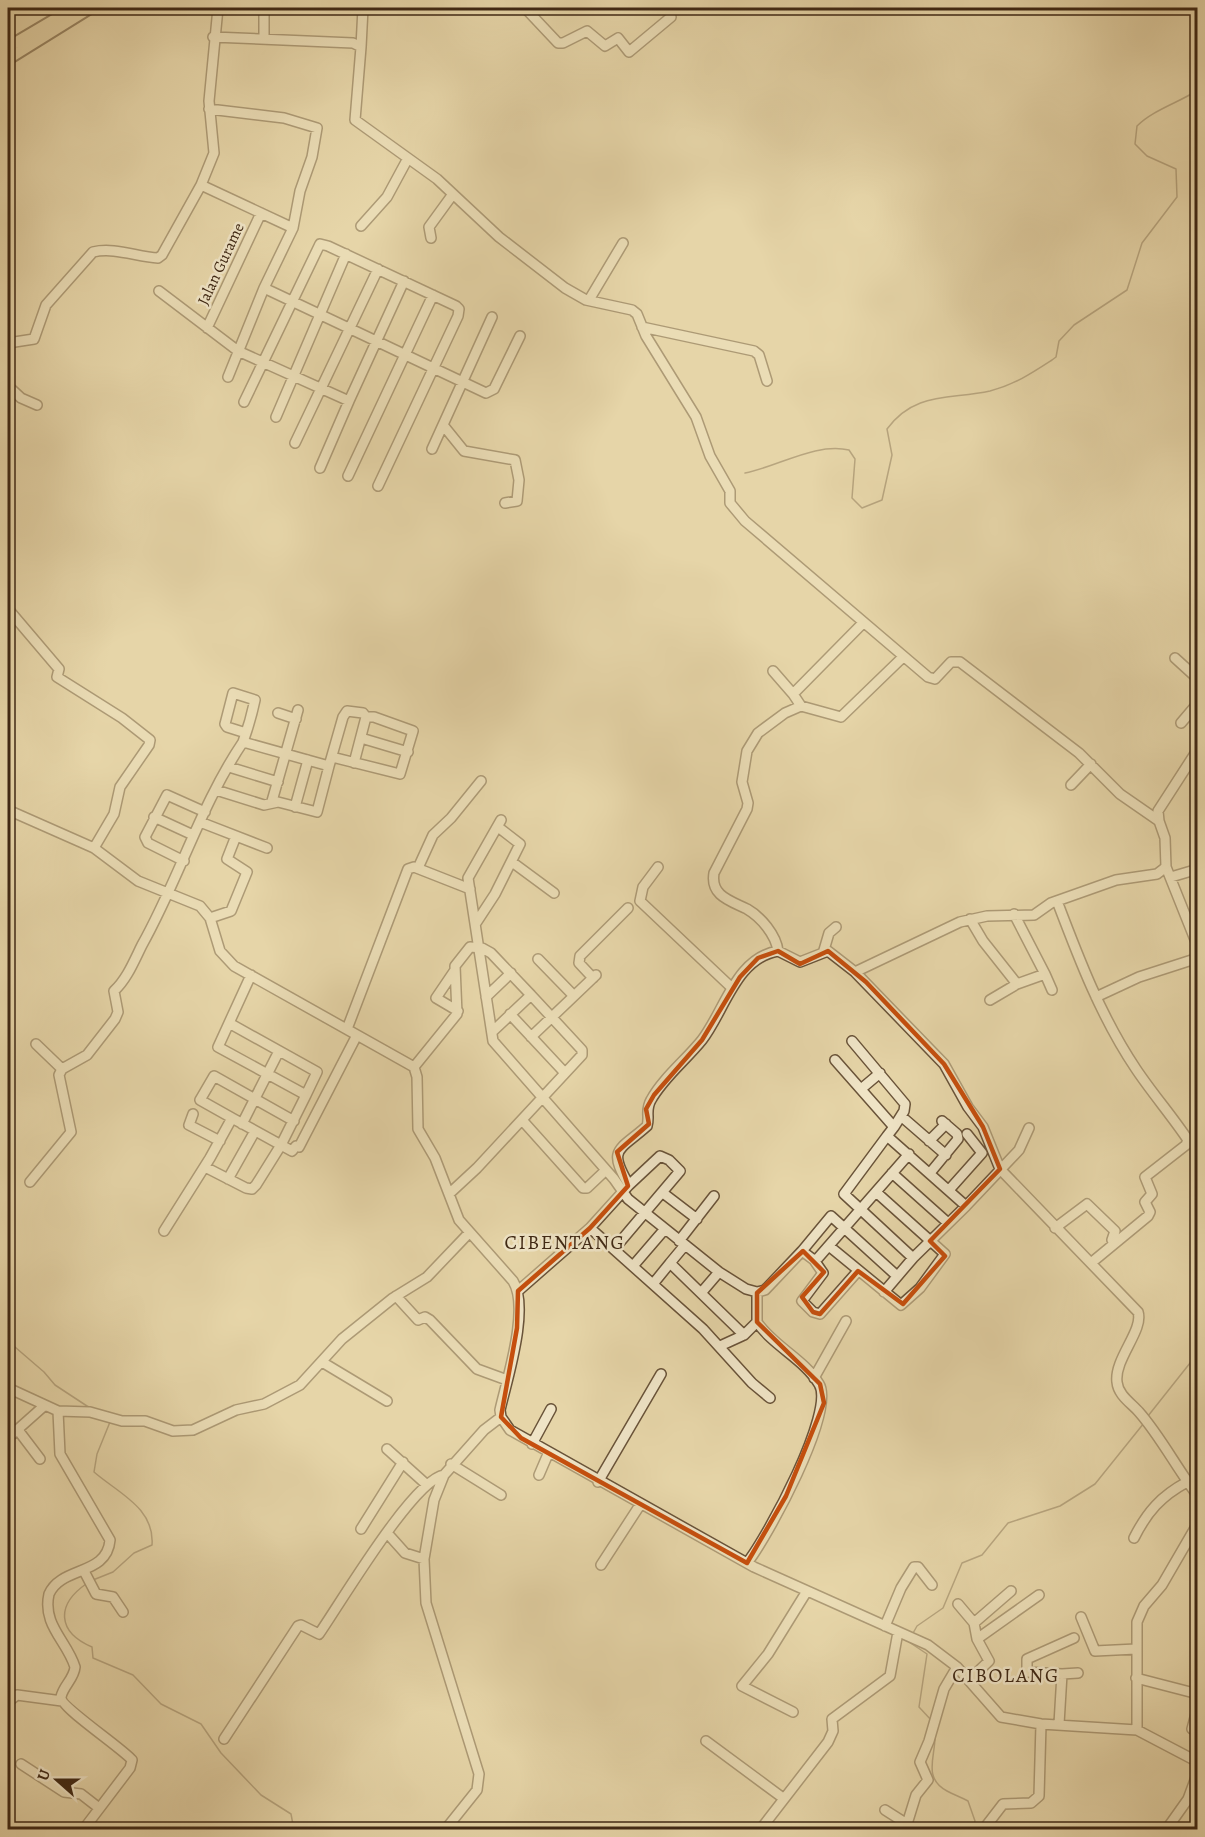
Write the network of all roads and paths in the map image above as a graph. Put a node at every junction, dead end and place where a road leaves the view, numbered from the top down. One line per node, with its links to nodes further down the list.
1 (74, 8): 12 (main road)
2 (90, 8): 14 (main road)
3 (218, 8): 10 (street)
4 (264, 8): 11 (street)
5 (363, 8): 13 (street)
6 (525, 8): 9 (street)
7 (1051, 8): 8 (street)
8 (1067, 8)
9 (671, 17)
10 (213, 37): 11 (street); 15 (street)
11 (264, 39): 13 (street)
12 (8, 47)
13 (361, 47): 16 (street)
14 (8, 59)
15 (209, 109): 17 (street); 21 (street)
16 (408, 160): 18 (street); 20 (street)
17 (201, 185): 19 (street); 39 (street)
18 (453, 194): 22 (street); 30 (street)
19 (261, 213): 21 (street); 35 (street, Jalan Gurame)
20 (361, 226)
21 (292, 228): 27 (street)
22 (431, 238)
23 (622, 243): 30 (street)
24 (346, 254): 25 (street); 31 (street); 32 (street)
25 (378, 269): 26 (street); 36 (street)
26 (404, 281): 29 (street); 38 (street)
27 (264, 288): 31 (street); 40 (street)
28 (159, 291): 35 (street)
29 (433, 295): 41 (street); 43 (street)
30 (589, 300): 34 (street)
31 (291, 301): 32 (street); 42 (street)
32 (320, 315): 36 (street); 44 (street)
33 (492, 317): 46 (street)
34 (642, 327): 47 (street); 62 (street)
35 (207, 328): 40 (street)
36 (350, 328): 38 (street); 49 (street)
37 (520, 336): 46 (street)
38 (376, 341): 41 (street); 50 (street)
39 (8, 343)
40 (238, 351): 42 (street); 45 (street)
41 (405, 354): 43 (street); 58 (street)
42 (263, 362): 44 (street); 51 (street)
43 (433, 367): 46 (street); 59 (street)
44 (294, 376): 49 (street); 53 (street)
45 (228, 377)
46 (462, 381): 54 (street)
47 (767, 381)
48 (8, 386): 52 (street)
49 (321, 389): 50 (street); 55 (street)
50 (349, 401): 57 (street)
51 (244, 402)
52 (37, 405)
53 (276, 417)
54 (443, 425): 56 (street); 60 (street)
55 (295, 443)
56 (432, 449)
57 (320, 468)
58 (348, 476)
59 (378, 486)
60 (505, 503)
61 (8, 609): 96 (street)
62 (863, 623): 63 (street); 67 (street)
63 (903, 657): 69 (street); 81 (street)
64 (1175, 658): 66 (street)
65 (773, 671): 67 (street)
66 (1197, 679)
67 (793, 694): 69 (street)
68 (1197, 703): 72 (street)
69 (801, 706): 118 (street)
70 (278, 713): 77 (street)
71 (366, 717): 74 (street); 76 (street); 79 (street)
72 (1182, 723)
73 (245, 738): 73 (street); 77 (street); 82 (street)
74 (361, 738): 76 (street); 80 (street)
75 (1197, 749): 92 (street)
76 (408, 752): 80 (street)
77 (286, 754): 78 (street); 84 (street)
78 (308, 760): 79 (street); 88 (street)
79 (331, 762): 80 (street); 88 (street)
80 (354, 763)
81 (1091, 764): 85 (street); 92 (street)
82 (229, 767): 84 (street); 86 (street)
83 (481, 780): 102 (street)
84 (278, 782): 87 (street)
85 (1071, 785)
86 (216, 790): 87 (street); 90 (street)
87 (272, 801): 88 (street)
88 (295, 807)
89 (8, 810): 96 (street)
90 (205, 812): 91 (street); 93 (street)
91 (154, 817): 94 (street); 98 (street)
92 (1159, 821): 101 (street)
93 (200, 822): 94 (street); 95 (street)
94 (193, 835): 98 (street)
95 (236, 836): 97 (street); 111 (street)
96 (94, 848): 107 (street)
97 (267, 848)
98 (184, 861): 107 (street)
99 (512, 862): 105 (street); 106 (street); 113 (street)
100 (658, 867): 127 (street)
101 (1166, 867): 104 (street); 108 (street)
102 (418, 868): 105 (street); 138 (street)
103 (1197, 869): 104 (street)
104 (1171, 877): 115 (street)
105 (470, 889): 113 (street)
106 (554, 893)
107 (168, 894): 111 (street); 147 (street)
108 (1057, 901): 110 (street); 132 (street)
109 (628, 908): 130 (street)
110 (1014, 914): 112 (street); 124 (street)
111 (210, 918): 125 (street)
112 (970, 919): 122 (street); 126 (street)
113 (476, 923): 116 (street)
114 (836, 927): 117 (street)
115 (1197, 947)
116 (479, 948): 121 (street); 123 (street); 131 (street)
117 (824, 950): 118 (street); 122 (street)
118 (778, 951): 127 (street)
119 (1197, 958): 132 (street)
120 (538, 959): 130 (street)
121 (455, 969): 134 (street); 134 (street)
122 (855, 972): 172 (street)
123 (511, 973): 129 (street); 131 (street)
124 (1045, 974): 126 (street); 128 (street)
125 (251, 975): 137 (street); 138 (street)
126 (1017, 984): 133 (street)
127 (732, 988): 178 (street)
128 (1052, 990)
129 (531, 995): 135 (street); 136 (street)
130 (574, 996): 136 (street)
131 (486, 997): 139 (street)
132 (1096, 997): 197 (street)
133 (990, 1000)
134 (458, 1011): 146 (street)
135 (510, 1014): 139 (street); 141 (street)
136 (552, 1017): 141 (street); 148 (street)
137 (229, 1023): 144 (street); 150 (street)
138 (347, 1029): 140 (street)
139 (492, 1032): 154 (street)
140 (357, 1035): 146 (street); 168 (street)
141 (531, 1037): 148 (street)
142 (852, 1041): 149 (street)
143 (36, 1044): 147 (street)
144 (279, 1051): 150 (street); 152 (street)
145 (835, 1060): 151 (street)
146 (414, 1067): 181 (street)
147 (62, 1069): 177 (street)
148 (565, 1073): 154 (street)
149 (880, 1073): 151 (street); 156 (street)
150 (266, 1074): 152 (street); 153 (street)
151 (861, 1089): 161 (street)
152 (306, 1095): 159 (street)
153 (255, 1098): 157 (street); 159 (street); 160 (street)
154 (541, 1099): 158 (street); 173 (street)
155 (193, 1114): 166 (street)
156 (901, 1116): 161 (street); 167 (street)
157 (232, 1118): 160 (street); 166 (street)
158 (522, 1120): 173 (street); 181 (street)
159 (294, 1121): 168 (street)
160 (242, 1124): 163 (street)
161 (894, 1127): 165 (street)
162 (1029, 1128): 172 (street)
163 (255, 1131): 168 (street); 176 (street)
164 (967, 1134): 179 (street)
165 (887, 1136): 169 (street); 185 (street)
166 (219, 1141): 171 (street)
167 (929, 1141): 170 (street); 170 (street)
168 (281, 1145): 176 (street)
169 (909, 1154): 174 (street); 175 (street)
170 (946, 1155): 175 (street)
171 (205, 1167): 176 (street); 193 (street)
172 (1000, 1169): 184 (street); 191 (street)
173 (606, 1170): 178 (street)
174 (892, 1173): 180 (street); 188 (street)
175 (930, 1173): 179 (street)
176 (228, 1179)
177 (30, 1182)
178 (625, 1189): 182 (street); 186 (street); 190 (street)
179 (949, 1190): 184 (street)
180 (876, 1192): 185 (street); 195 (street)
181 (450, 1193): 194 (street)
182 (663, 1193): 186 (street); 187 (street)
183 (714, 1196): 187 (street)
184 (966, 1206): 188 (street)
185 (860, 1209): 189 (street); 201 (street)
186 (645, 1213): 192 (street); 199 (street)
187 (696, 1219): 196 (street)
188 (948, 1223): 195 (street)
189 (845, 1227): 198 (street); 200 (street); 208 (street)
190 (590, 1228): 199 (street); 210 (street)
191 (1055, 1228): 197 (street); 204 (street)
192 (664, 1230): 196 (street); 205 (street)
193 (164, 1231)
194 (469, 1233): 210 (street); 214 (street)
195 (930, 1241): 201 (street); 212 (street)
196 (682, 1243): 203 (street); 207 (street)
197 (1114, 1243): 204 (street)
198 (829, 1245): 202 (street); 206 (street)
199 (614, 1249): 205 (street)
200 (802, 1251): 202 (street); 211 (street)
201 (913, 1258): 208 (street)
202 (814, 1260): 206 (street)
203 (670, 1263): 209 (street); 213 (street)
204 (1091, 1263): 241 (street)
205 (633, 1266): 209 (street)
206 (858, 1271): 212 (street)
207 (719, 1272): 211 (street); 213 (street)
208 (897, 1276): 212 (street)
209 (653, 1284): 218 (street)
210 (519, 1291): 222 (street)
211 (757, 1292): 216 (street)
212 (884, 1292)
213 (701, 1293): 217 (street)
214 (396, 1296): 219 (street); 222 (street)
215 (846, 1321): 221 (street)
216 (757, 1322): 217 (street); 221 (street)
217 (744, 1335): 218 (street)
218 (720, 1346): 224 (street)
219 (322, 1362): 225 (street); 228 (street)
220 (661, 1374): 240 (street)
221 (814, 1378): 251 (street)
222 (507, 1380): 229 (street)
223 (8, 1388): 226 (street)
224 (770, 1398)
225 (387, 1401)
226 (44, 1406): 228 (street); 230 (street)
227 (551, 1409): 232 (street)
228 (58, 1411): 253 (street)
229 (501, 1418): 232 (street); 237 (street)
230 (18, 1430): 231 (street); 235 (street)
231 (8, 1437)
232 (532, 1444): 234 (street)
233 (387, 1449): 236 (street)
234 (548, 1454): 239 (street); 240 (street)
235 (40, 1459)
236 (403, 1462): 242 (street); 247 (street)
237 (451, 1464): 238 (street); 243 (street)
238 (444, 1474): 242 (street); 250 (street)
239 (539, 1475)
240 (598, 1482): 245 (street)
241 (1187, 1482): 244 (street); 249 (street)
242 (427, 1485): 248 (street)
243 (501, 1495)
244 (1197, 1496)
245 (640, 1505): 251 (street); 252 (street)
246 (1197, 1523): 266 (street)
247 (361, 1528)
248 (388, 1534): 250 (street); 281 (street)
249 (1134, 1538)
250 (424, 1559): 291 (street)
251 (747, 1563): 255 (street)
252 (601, 1564)
253 (84, 1571): 259 (street); 273 (street)
254 (932, 1585): 262 (street)
255 (807, 1591): 262 (street); 276 (street)
256 (1011, 1591): 261 (street)
257 (1039, 1595): 265 (street)
258 (958, 1604): 261 (street)
259 (123, 1612)
260 (1081, 1617): 266 (street)
261 (974, 1623): 265 (street)
262 (885, 1626): 263 (street)
263 (898, 1632): 267 (street); 286 (street)
264 (1074, 1638): 269 (street)
265 (977, 1639): 271 (street)
266 (1136, 1649): 270 (street)
267 (957, 1667): 271 (street); 289 (street)
268 (1078, 1673): 269 (street)
269 (1062, 1674): 278 (street)
270 (1136, 1678): 272 (street); 280 (street)
271 (969, 1680): 277 (street)
272 (1197, 1694)
273 (62, 1701): 274 (street); 287 (street)
274 (8, 1702)
275 (1197, 1706): 279 (street)
276 (793, 1712)
277 (1041, 1724): 278 (street); 293 (street)
278 (1059, 1725): 280 (street)
279 (1191, 1728)
280 (1137, 1730): 283 (street)
281 (224, 1739)
282 (706, 1741): 286 (street)
283 (1197, 1762)
284 (21, 1764): 287 (street)
285 (1197, 1772): 294 (street)
286 (783, 1798): 292 (street)
287 (99, 1808): 290 (street)
288 (885, 1810): 289 (street)
289 (906, 1827)
290 (83, 1830)
291 (445, 1830)
292 (760, 1830)
293 (983, 1830)
294 (1166, 1830)

